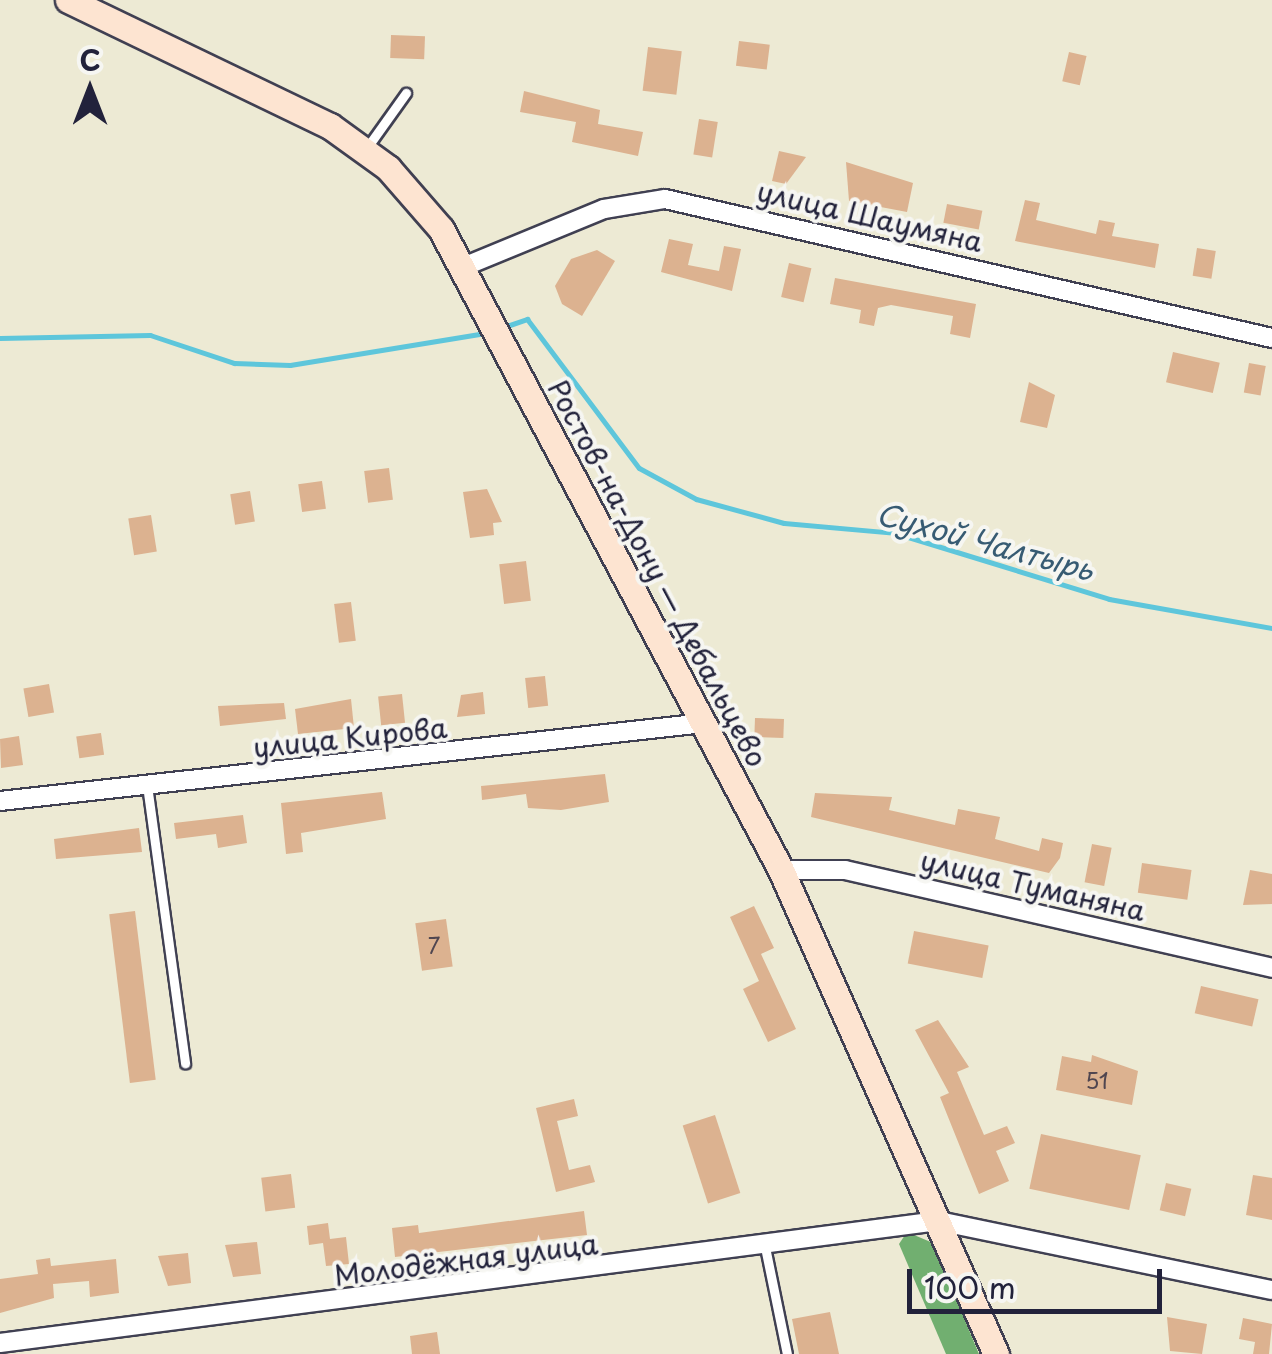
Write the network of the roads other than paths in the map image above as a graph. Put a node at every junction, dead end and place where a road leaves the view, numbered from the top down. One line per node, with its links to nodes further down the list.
1 (68, 0): 3 (street, Ростов-на-Дону — Дебальцево)
2 (406, 93): 3 (lane)
3 (366, 148): 4 (street, Ростов-на-Дону — Дебальцево)
4 (463, 267): 5 (street, улица Шаумяна); 6 (street, Ростов-на-Дону — Дебальцево)
5 (1272, 338)
6 (704, 722): 7 (street, улица Кирова); 9 (street, Ростов-на-Дону — Дебальцево)
7 (147, 785): 8 (street, улица Кирова); 11 (lane)
8 (0, 801)
9 (781, 870): 10 (street, улица Туманяна); 12 (street, Ростов-на-Дону — Дебальцево)
10 (1272, 968)
11 (185, 1064)
12 (938, 1221): 13 (street, Молодёжная улица); 14 (street); 17 (street, Ростов-на-Дону — Дебальцево)
13 (765, 1247): 15 (street, Молодёжная улица); 16 (lane)
14 (1272, 1290)
15 (0, 1344)
16 (787, 1354)
17 (996, 1354)

